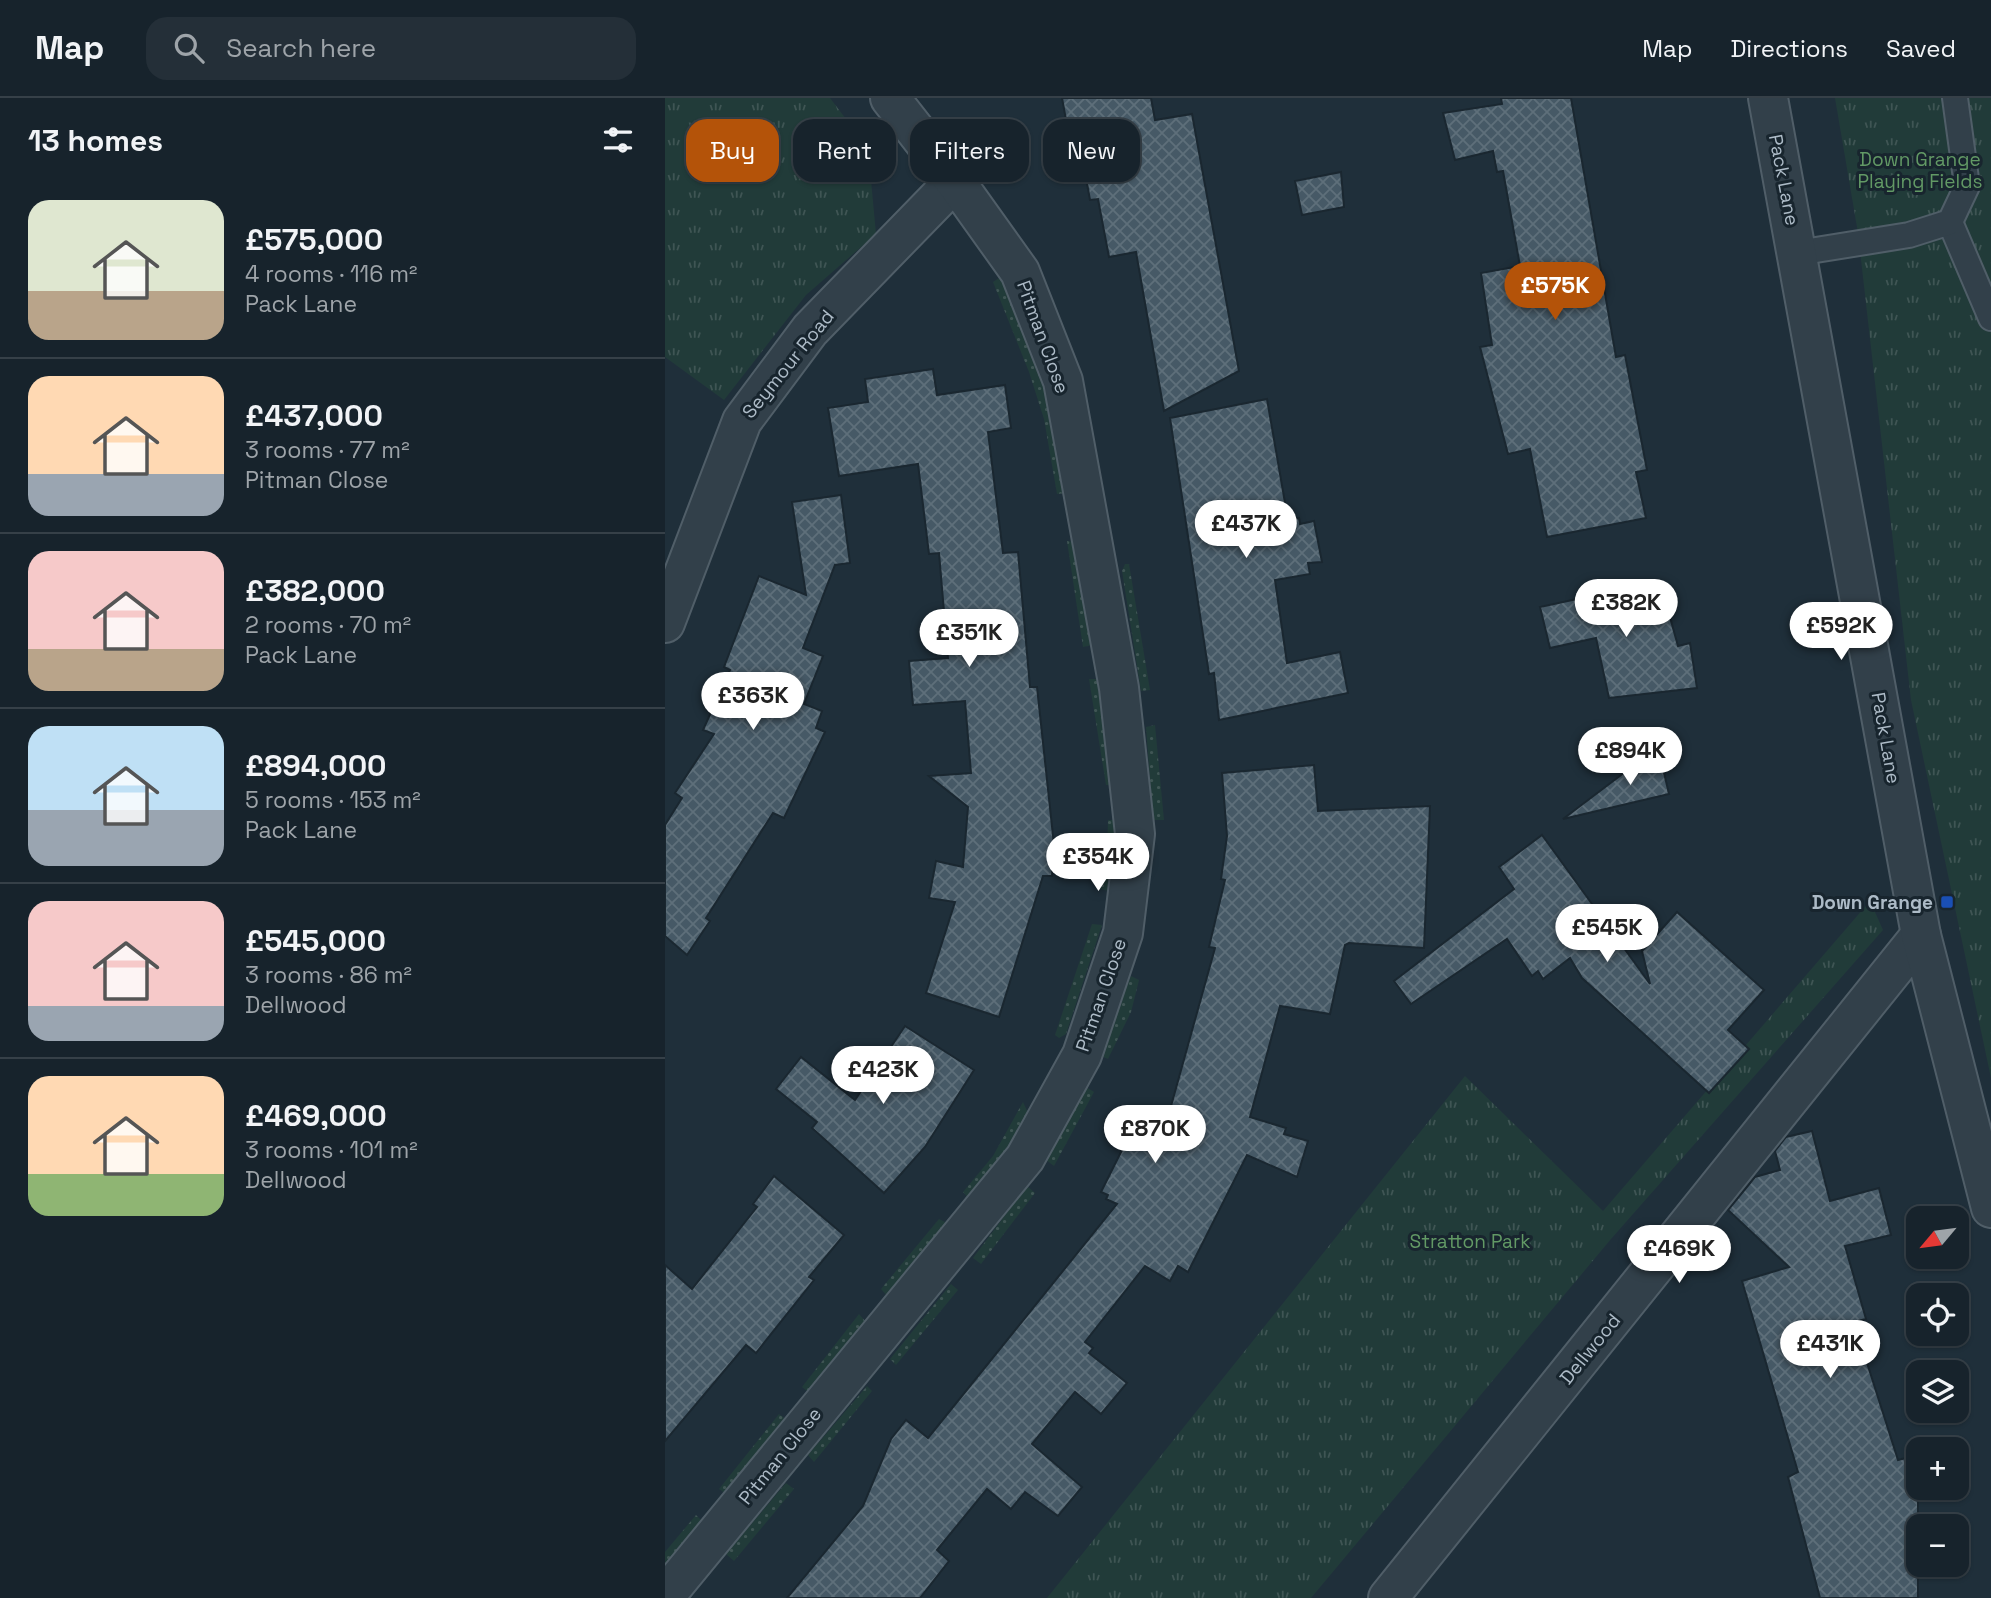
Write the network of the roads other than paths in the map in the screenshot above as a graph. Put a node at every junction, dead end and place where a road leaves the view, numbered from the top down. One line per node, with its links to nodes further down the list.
1 (890, 98): 4 (street, Pitman Close)
2 (1768, 98): 8 (street, Pack Lane)
3 (1955, 98): 7 (lane)
4 (910, 124)
5 (954, 182): 10 (street, Seymour Road)
6 (956, 182): 13 (street, Pitman Close)
7 (1950, 222): 8 (lane); 9 (lane)
8 (1797, 253): 11 (street, Pack Lane)
9 (1991, 318)
10 (665, 624)
11 (1921, 935): 12 (street, Pack Lane); 14 (street, Dellwood)
12 (1991, 1208)
13 (665, 1597)
14 (1388, 1598)

